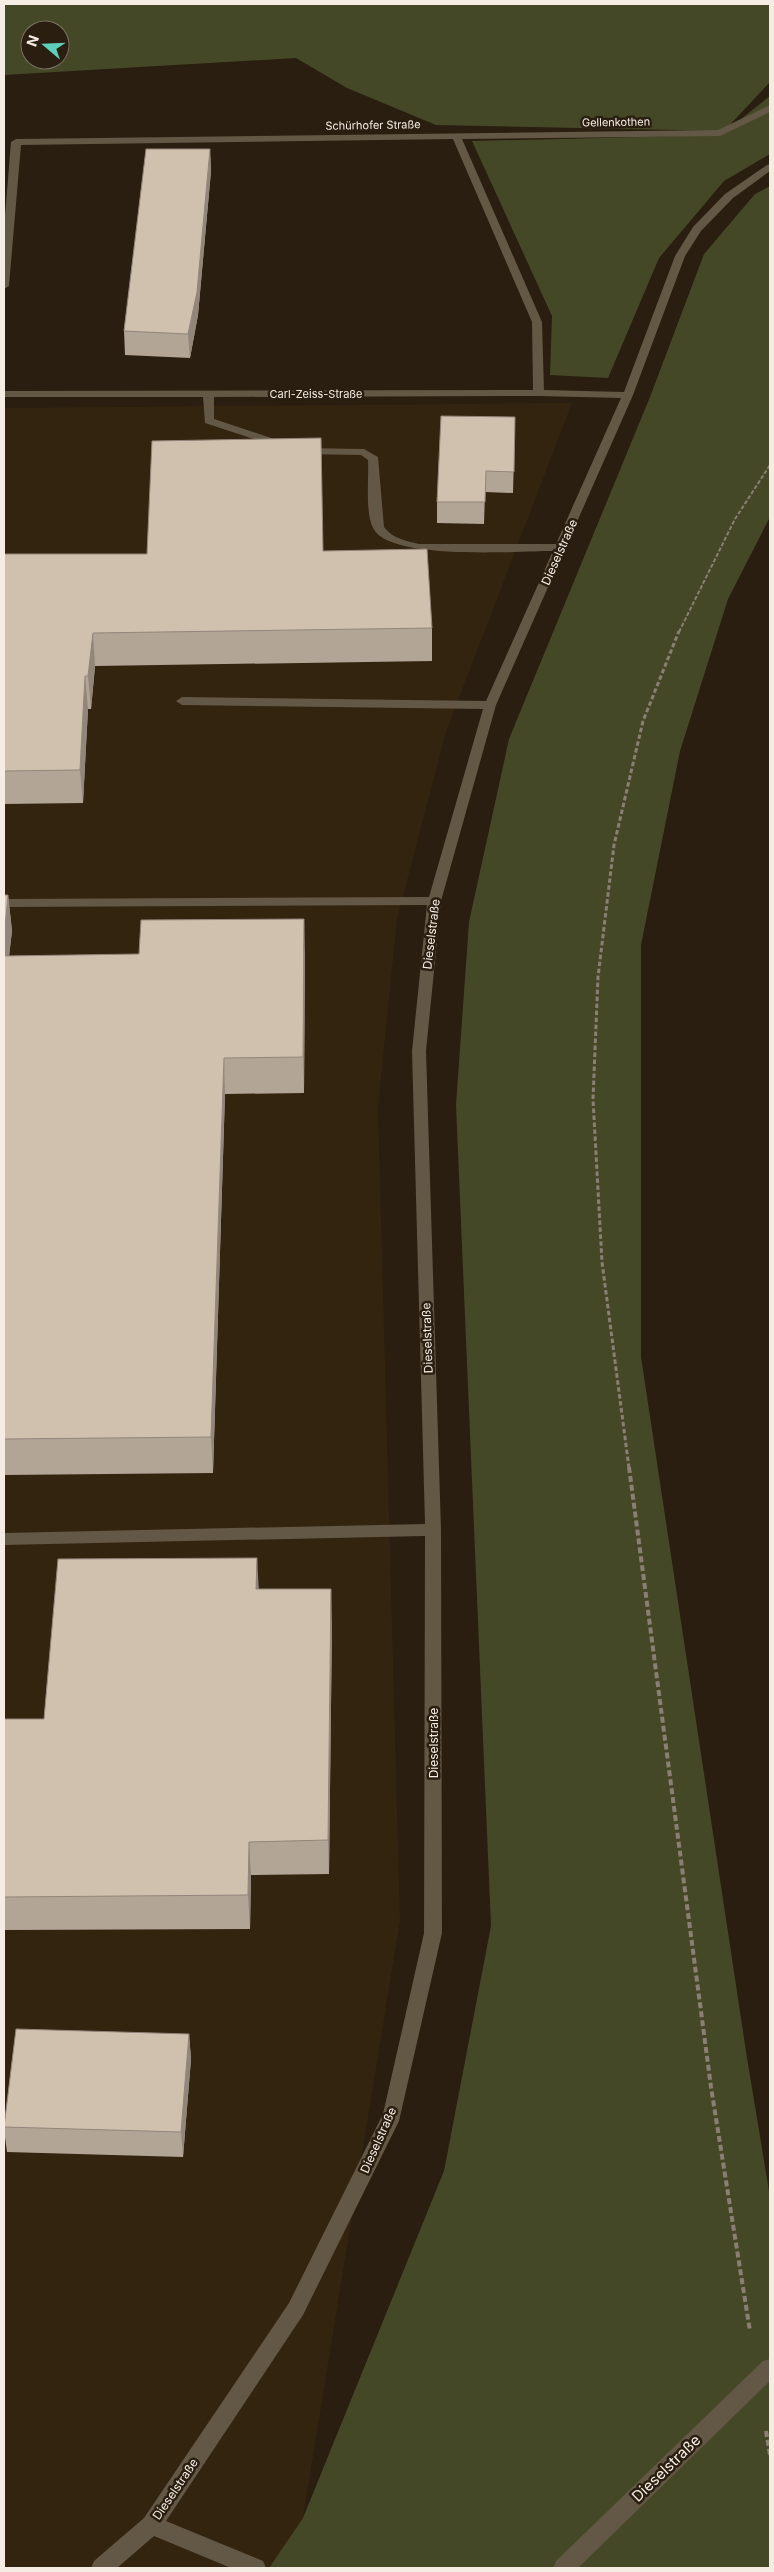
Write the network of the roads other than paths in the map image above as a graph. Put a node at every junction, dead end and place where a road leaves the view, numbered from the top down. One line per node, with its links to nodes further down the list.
1 (770, 108): 2 (street, Gellenkothen)
2 (456, 136): 4 (street, Schürhofer Straße); 5 (street)
3 (770, 167): 8 (street, Dieselstraße)
4 (4, 286)
5 (539, 393): 7 (street, Carl-Zeiss-Straße); 8 (street, Carl-Zeiss-Straße)
6 (4, 394): 7 (street, Carl-Zeiss-Straße)
7 (208, 394): 9 (street)
8 (628, 395): 9 (street, Dieselstraße)
9 (561, 548): 11 (street, Dieselstraße)
10 (182, 701): 11 (street)
11 (490, 705): 12 (street, Dieselstraße)
12 (434, 901): 13 (street); 14 (street, Dieselstraße)
13 (4, 903)
14 (433, 1530): 15 (street); 17 (street, Dieselstraße)
15 (4, 1539)
16 (770, 2368): 20 (street, Dieselstraße)
17 (151, 2525): 18 (street, Dieselstraße); 19 (street, Dieselstraße)
18 (101, 2568)
19 (256, 2568)
20 (563, 2568)

